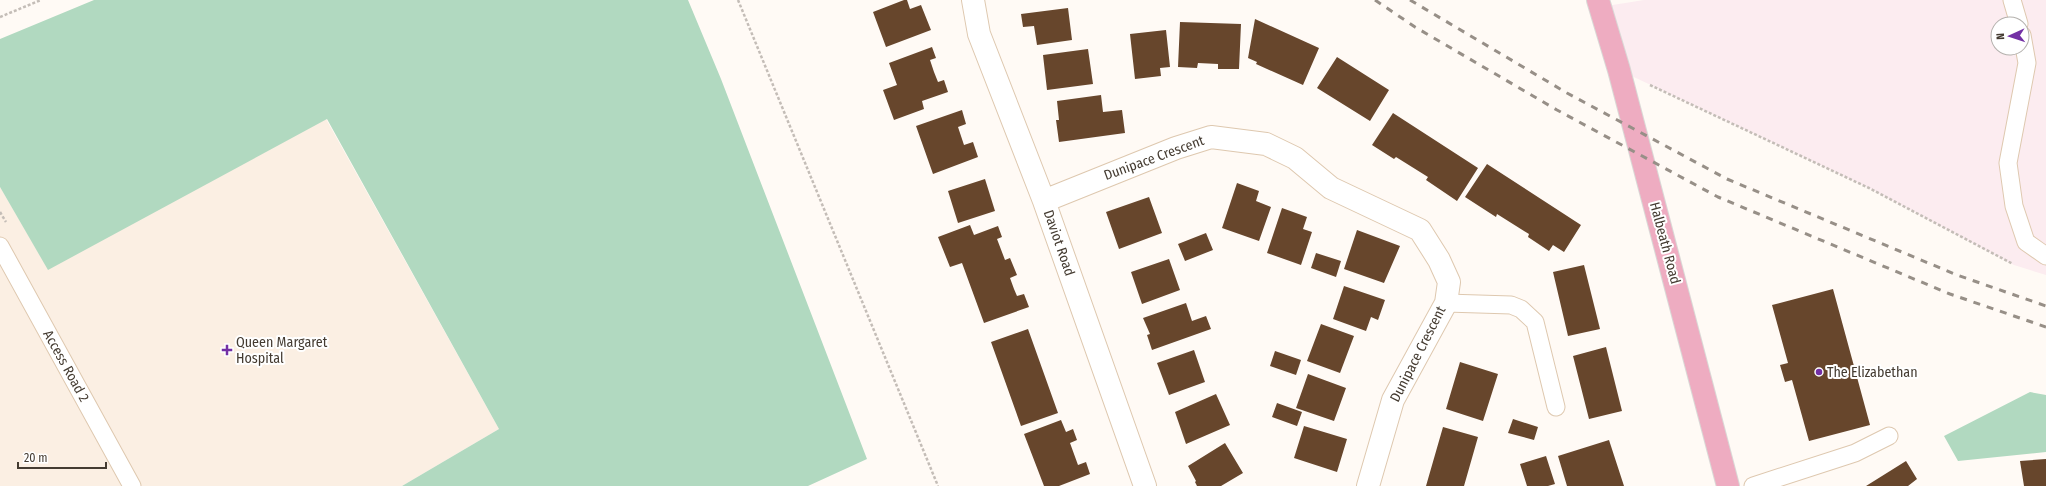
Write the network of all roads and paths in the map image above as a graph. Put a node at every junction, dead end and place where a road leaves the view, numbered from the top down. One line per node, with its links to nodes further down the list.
1 (41, 0): 7 (path)
2 (738, 0): 18 (path)
3 (973, 0): 10 (street, Daviot Road)
4 (1598, 0): 9 (main road, Halbeath Road)
5 (2012, 0): 6 (lane)
6 (2017, 16)
7 (0, 17)
8 (2026, 56): 12 (lane)
9 (1619, 70): 13 (path); 21 (main road, Halbeath Road)
10 (1044, 201): 14 (street, Dunipace Crescent); 19 (street, Daviot Road)
11 (0, 246): 17 (lane, Access Road 2)
12 (2046, 256)
13 (2014, 265)
14 (1446, 303): 15 (lane); 20 (street, Dunipace Crescent)
15 (1556, 407)
16 (1889, 436): 22 (lane)
17 (132, 486)
18 (938, 486)
19 (1145, 486)
20 (1368, 486)
21 (1728, 486)
22 (1753, 486)

